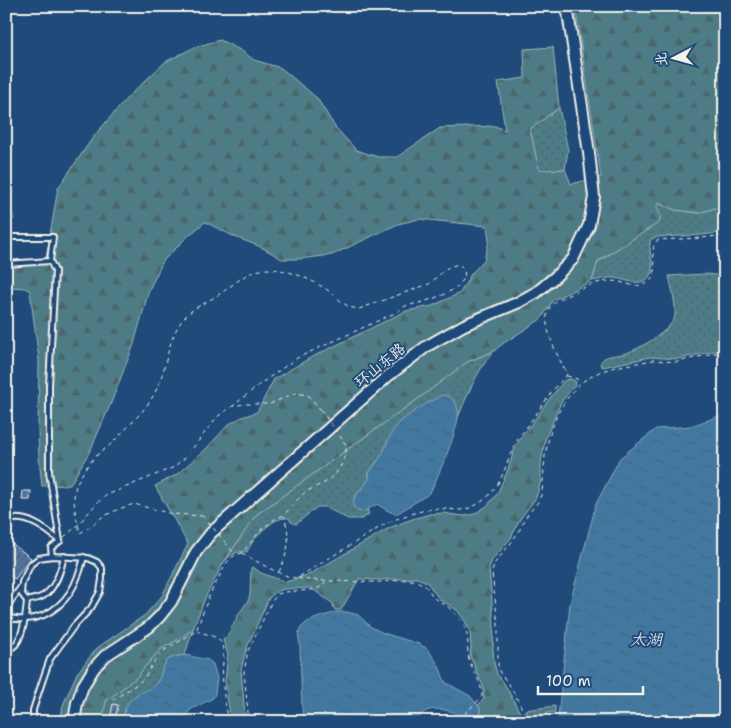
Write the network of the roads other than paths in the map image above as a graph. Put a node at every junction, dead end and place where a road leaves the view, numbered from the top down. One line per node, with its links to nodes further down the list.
1 (567, 6): 17 (street, 环山东路)
2 (6, 237): 3 (lane)
3 (50, 261): 4 (lane); 6 (lane)
4 (6, 264)
5 (6, 521): 6 (lane)
6 (60, 541): 7 (lane)
7 (52, 556): 8 (lane); 10 (lane)
8 (64, 556): 9 (lane); 11 (lane)
9 (84, 557): 14 (lane); 16 (lane)
10 (21, 587): 11 (lane); 12 (lane)
11 (27, 601): 14 (lane)
12 (6, 608)
13 (6, 618): 14 (lane)
14 (24, 620): 15 (lane)
15 (6, 651)
16 (33, 722)
17 (74, 722)

